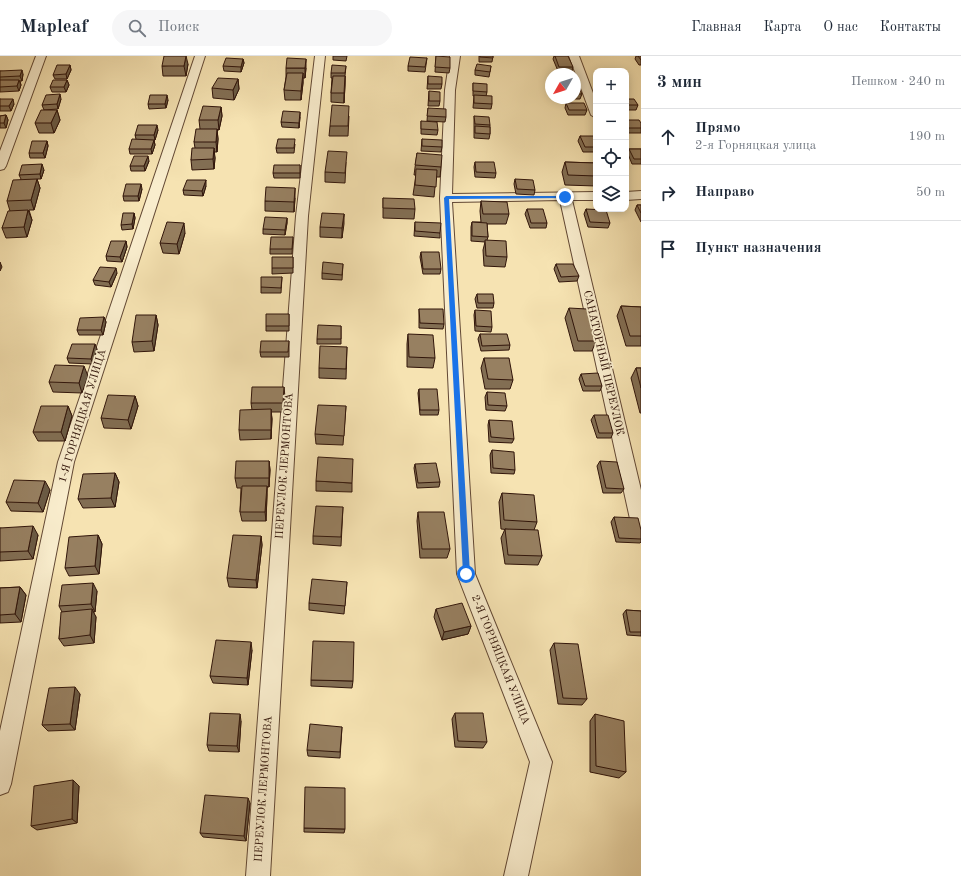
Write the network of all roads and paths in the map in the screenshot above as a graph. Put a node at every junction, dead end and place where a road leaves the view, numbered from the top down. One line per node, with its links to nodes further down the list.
1 (41, 56): 7 (street)
2 (200, 56): 14 (street, 1-Я ГОРНЯЦКАЯ УЛИЦА)
3 (320, 56): 15 (street, ПЕРЕУЛОК ЛЕРМОНТОВА)
4 (455, 56): 12 (street, 2-Я ГОРНЯЦКАЯ УЛИЦА)
5 (574, 56): 6 (street)
6 (593, 107)
7 (0, 166)
8 (641, 195): 10 (street)
9 (593, 196): 11 (street)
10 (629, 196)
11 (565, 197): 12 (street); 13 (street, САНАТОРНЫЙ ПЕРЕУЛОК)
12 (446, 198): 16 (street, 2-Я ГОРНЯЦКАЯ УЛИЦА)
13 (641, 528)
14 (0, 784)
15 (258, 876)
16 (516, 876)

